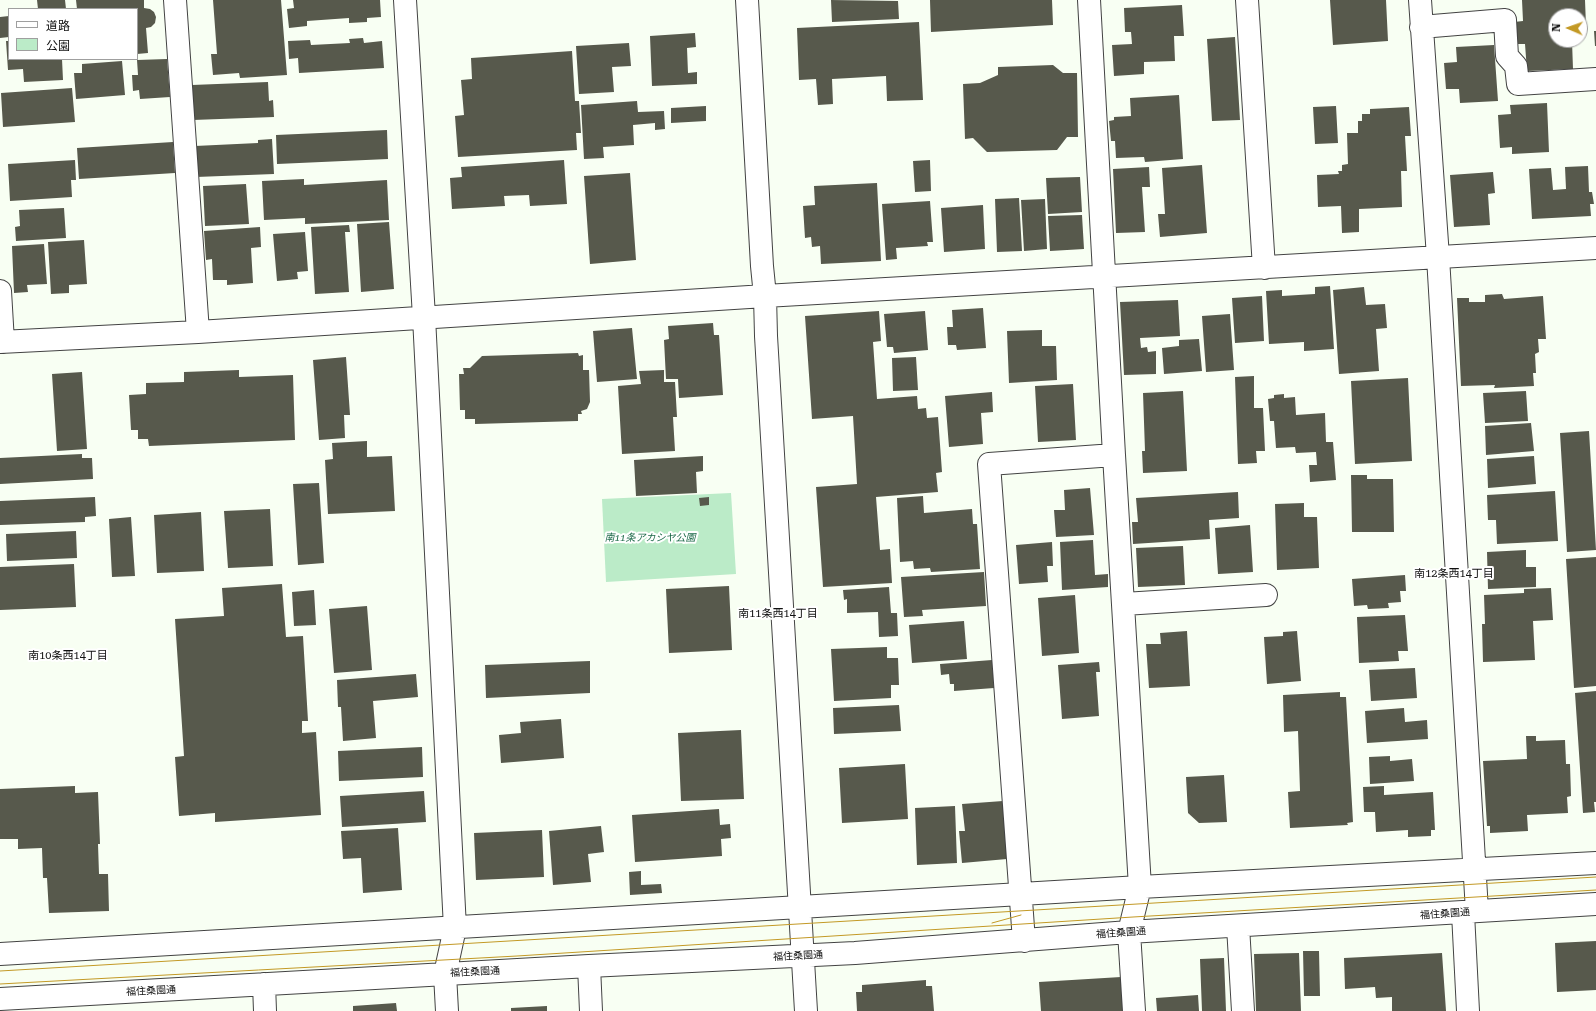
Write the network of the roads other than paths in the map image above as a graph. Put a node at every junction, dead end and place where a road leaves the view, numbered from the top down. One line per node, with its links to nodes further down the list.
1 (175, 0): 16 (street)
2 (405, 0): 15 (street)
3 (746, 0): 14 (street)
4 (1089, 0): 12 (street)
5 (1247, 0): 11 (street)
6 (1420, 0): 7 (street)
7 (1421, 27): 8 (street); 10 (street)
8 (1596, 79)
9 (1596, 248): 10 (street)
10 (1438, 257): 11 (street); 22 (street)
11 (1264, 268): 12 (street)
12 (1105, 276): 14 (street); 18 (street)
13 (0, 291): 17 (street)
14 (765, 296): 15 (street); 26 (street)
15 (424, 317): 16 (street); 29 (street)
16 (198, 332): 17 (street)
17 (2, 342)
18 (1114, 455): 20 (street); 24 (street)
19 (1266, 595): 20 (street)
20 (1124, 604): 23 (street)
21 (1596, 863): 22 (street)
22 (1474, 870): 23 (street); 27 (street)
23 (1140, 887): 24 (street); 30 (street)
24 (1021, 895): 26 (street); 31 (street)
25 (1596, 904): 27 (street, 福住桑園通)
26 (800, 907): 29 (street); 33 (street)
27 (1470, 912): 28 (street, 福住桑園通); 45 (street)
28 (1238, 926): 30 (street, 福住桑園通); 44 (street)
29 (455, 928): 32 (street); 35 (street)
30 (1129, 932): 31 (street, 福住桑園通); 43 (street)
31 (1024, 941): 33 (street, 福住桑園通)
32 (0, 954)
33 (803, 956): 34 (street, 福住桑園通); 42 (street)
34 (589, 966): 35 (street, 福住桑園通); 41 (street)
35 (445, 974): 36 (street, 福住桑園通); 40 (street)
36 (264, 984): 38 (street, 福住桑園通); 39 (street)
37 (0, 999): 38 (street, 福住桑園通)
38 (99, 1002)
39 (265, 1011)
40 (447, 1011)
41 (591, 1011)
42 (806, 1011)
43 (1134, 1011)
44 (1243, 1011)
45 (1468, 1011)

